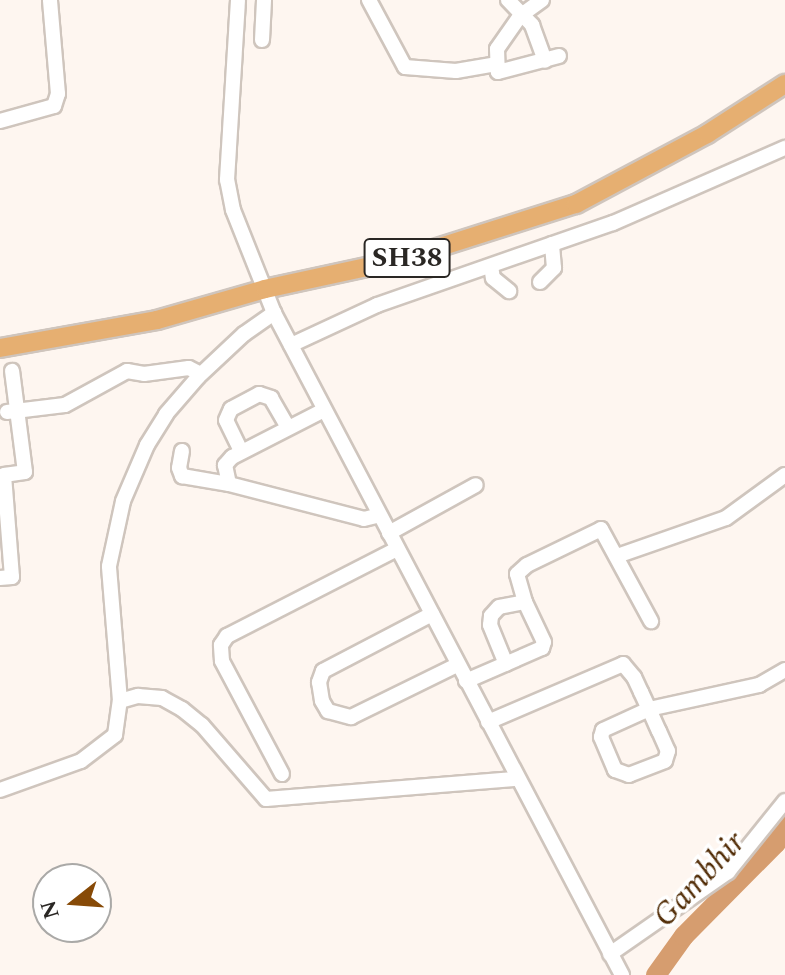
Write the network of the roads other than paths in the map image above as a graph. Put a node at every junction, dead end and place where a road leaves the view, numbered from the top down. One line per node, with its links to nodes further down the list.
1 (50, 0): 11 (street)
2 (238, 0): 16 (street)
3 (264, 0): 8 (street)
4 (369, 0): 9 (street)
5 (508, 0): 7 (street)
6 (542, 0): 7 (street)
7 (520, 16): 9 (street); 9 (street)
8 (262, 40)
9 (497, 64)
10 (785, 84): 16 (main road, SH38)
11 (0, 121)
12 (785, 148): 13 (street)
13 (552, 244): 14 (street); 15 (street)
14 (491, 266): 17 (street); 19 (street)
15 (540, 282)
16 (265, 289): 18 (street); 20 (main road, SH38)
17 (509, 291)
18 (274, 313): 19 (street); 22 (street)
19 (291, 345): 23 (street)
20 (0, 348)
21 (12, 371): 24 (street)
22 (201, 374): 24 (street); 44 (street)
23 (324, 410): 25 (street); 32 (street)
24 (12, 411): 31 (street)
25 (288, 428): 27 (street); 27 (street)
26 (182, 451): 29 (street)
27 (241, 451): 29 (street)
28 (785, 475): 35 (street)
29 (229, 484): 32 (street)
30 (476, 485): 33 (street)
31 (4, 513): 36 (street)
32 (380, 515): 33 (street)
33 (389, 533): 34 (street)
34 (397, 549): 38 (street); 47 (street)
35 (617, 556): 37 (street); 39 (street)
36 (0, 578)
37 (525, 602): 40 (street); 40 (street)
38 (432, 614): 41 (street); 41 (street)
39 (651, 621)
40 (506, 664): 43 (street)
41 (457, 665): 43 (street)
42 (785, 670): 45 (street)
43 (466, 681): 46 (street)
44 (120, 701): 48 (street); 49 (street)
45 (649, 709): 45 (street); 46 (street)
46 (488, 722): 48 (street)
47 (282, 774)
48 (517, 779): 51 (street)
49 (0, 790)
50 (785, 801): 51 (street)
51 (610, 954): 52 (street)
52 (622, 975)

